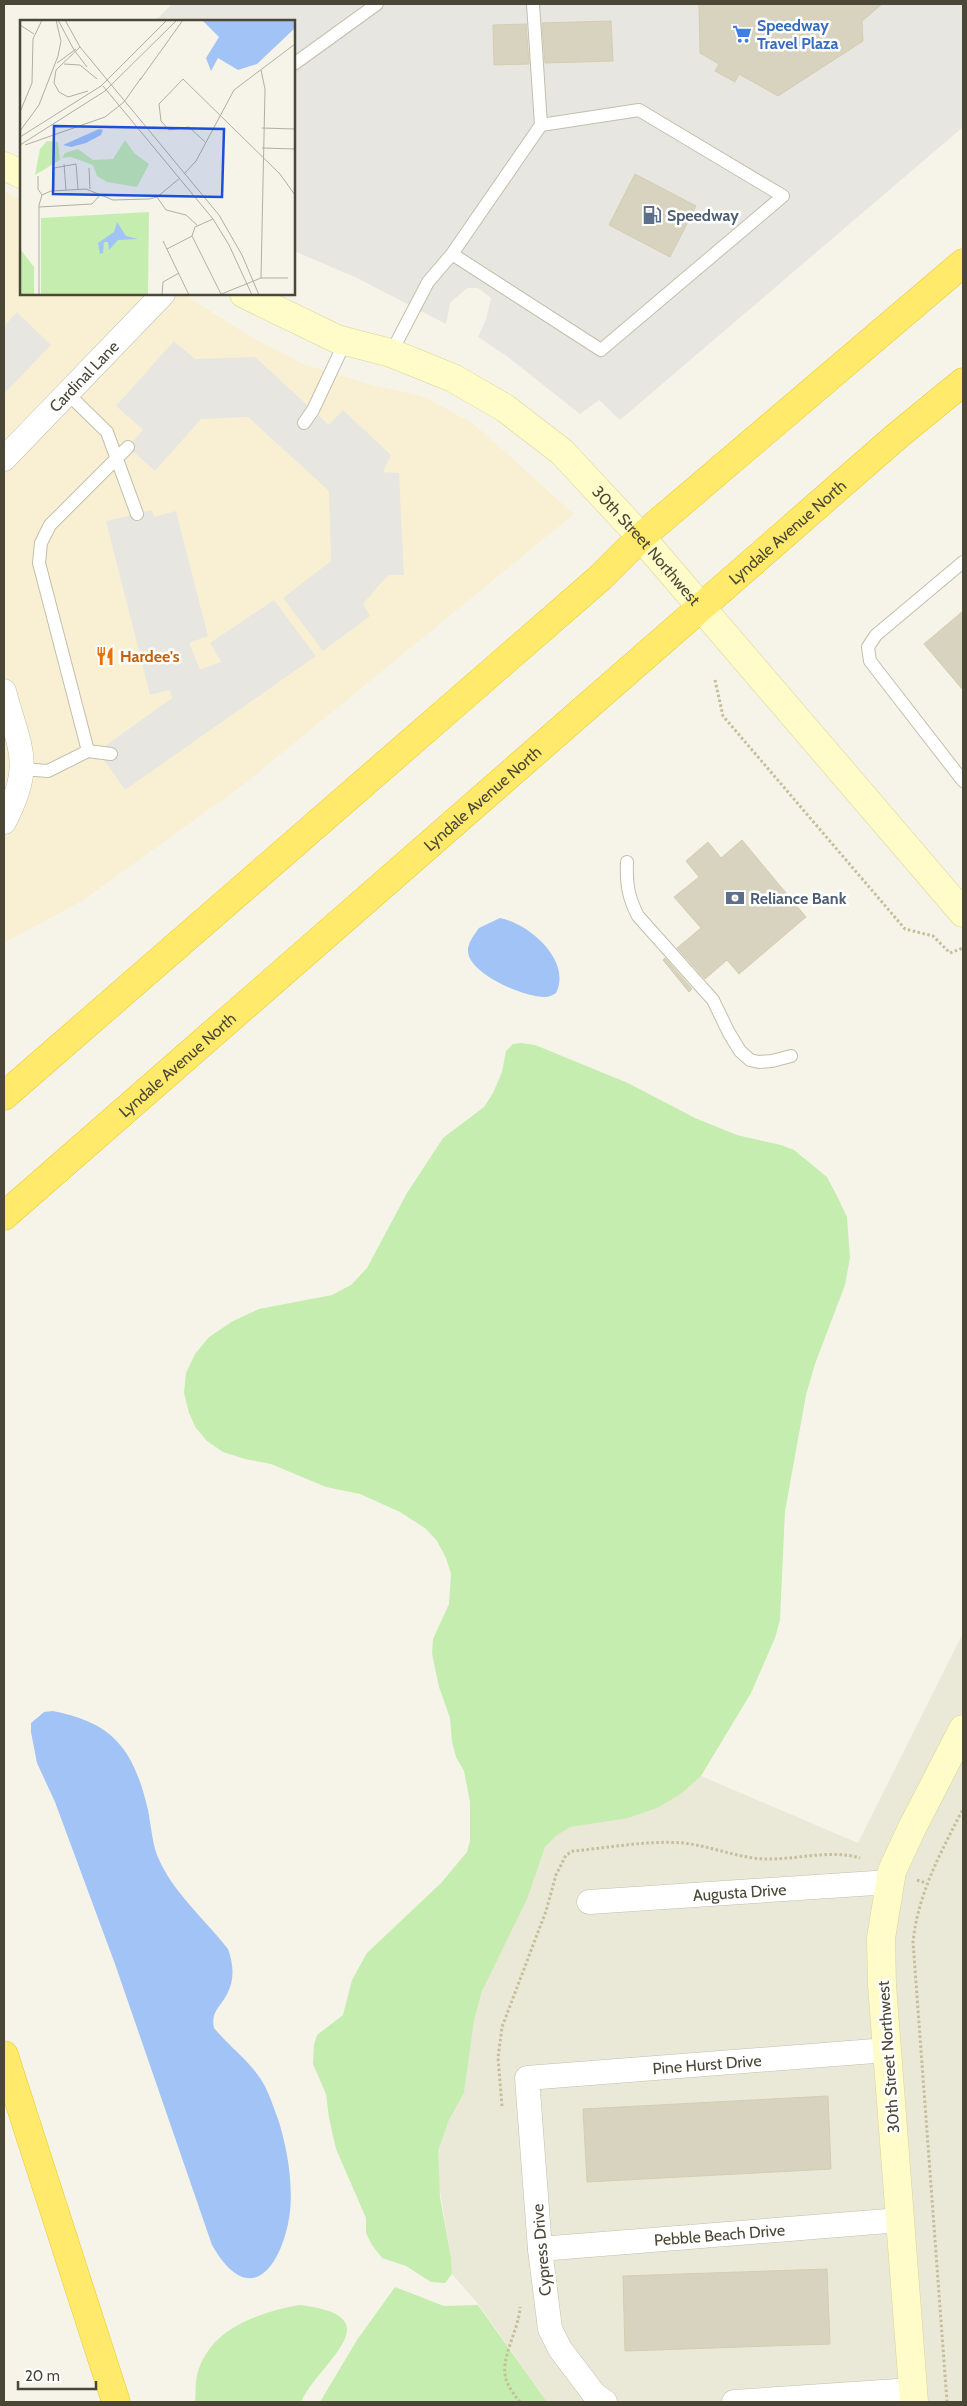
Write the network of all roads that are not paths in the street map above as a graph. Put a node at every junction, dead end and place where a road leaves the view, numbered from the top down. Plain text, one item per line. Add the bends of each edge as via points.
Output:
1 (377, 4) edge
2 (533, 4) edge
3 (295, 63) edge
4 (541, 125) junction
5 (4, 166) edge
6 (20, 174) edge
7 (452, 254) junction
8 (963, 263) edge
9 (163, 295) edge
10 (246, 295) edge
11 (345, 342) junction
12 (391, 353) junction
13 (963, 382) edge
14 (67, 393) junction
15 (304, 423) dead end
16 (128, 447) dead end
17 (116, 458) junction
18 (4, 459) edge
19 (137, 514) dead end
20 (641, 537) junction
21 (963, 562) edge
22 (702, 607) junction
23 (4, 691) edge
24 (88, 752) junction
25 (111, 754) dead end
26 (22, 769) junction
27 (963, 781) edge
28 (4, 822) edge
29 (627, 862) dead end
30 (963, 913) edge
31 (791, 1056) dead end
32 (4, 1096) edge
33 (4, 1216) edge
34 (962, 1732) edge
35 (891, 1877) junction
36 (589, 1902) dead end
37 (887, 2050) junction
38 (4, 2055) edge
39 (527, 2078) joint
40 (900, 2220) junction
41 (540, 2249) junction
42 (914, 2396) edge
43 (116, 2402) edge
44 (605, 2402) edge
45 (734, 2402) edge

1 - 3 lane
2 - 4 lane
4 - 7 lane
4 - 7 lane via 639,110 783,196 601,350
5 - 6 street
7 - 12 lane via 428,282
8 - 20 highway
9 - 14 street, Cardinal Lane
10 - 11 street, 30th Street Northwest
11 - 12 street, 30th Street Northwest
11 - 15 lane
12 - 20 street, 30th Street Northwest via 453,378 505,408 562,452
13 - 22 highway, Lyndale Avenue North
14 - 17 lane via 107,432
14 - 18 street, Cardinal Lane
16 - 17 lane
17 - 19 lane
17 - 24 lane via 50,525 41,543 39,563
20 - 22 street, 30th Street Northwest
20 - 32 highway via 601,577
21 - 27 lane via 876,635 868,647 870,661
22 - 30 street, 30th Street Northwest
22 - 33 highway, Lyndale Avenue North
23 - 26 street via 20,741
24 - 25 lane
24 - 26 lane via 48,771
26 - 28 street via 16,798
29 - 31 lane via 629,900 638,916 713,1000 740,1051 750,1060 759,1062
34 - 35 street, 30th Street Northwest via 912,1828
35 - 36 street, Augusta Drive
35 - 37 street, 30th Street Northwest via 881,1938
37 - 39 street, Pine Hurst Drive
37 - 40 street, 30th Street Northwest
38 - 43 highway
39 - 41 street, Cypress Drive
40 - 41 street, Pebble Beach Drive
40 - 42 street, 30th Street Northwest
41 - 44 street, Cypress Drive via 550,2329 560,2349 594,2394
42 - 45 street

